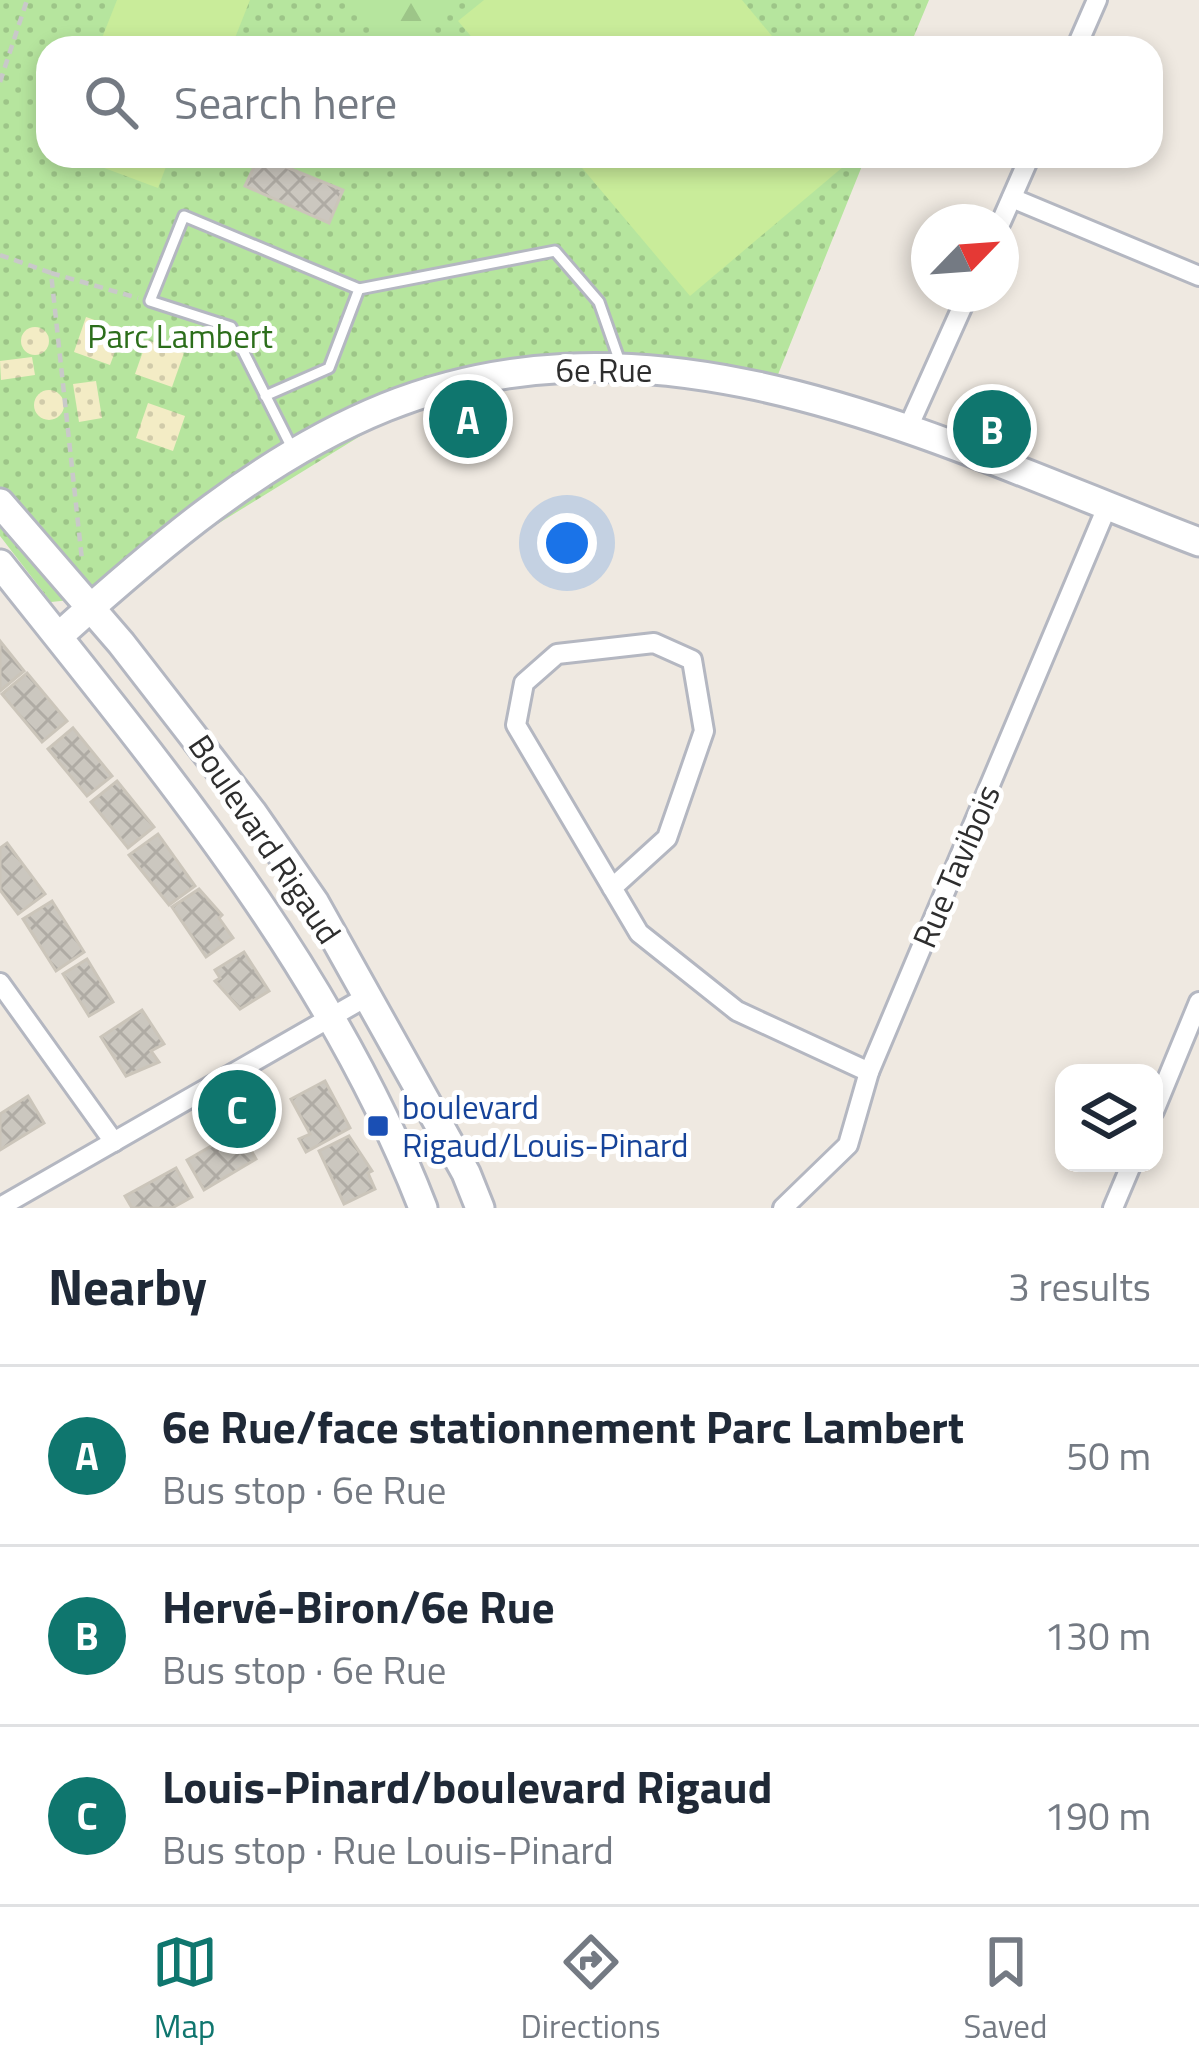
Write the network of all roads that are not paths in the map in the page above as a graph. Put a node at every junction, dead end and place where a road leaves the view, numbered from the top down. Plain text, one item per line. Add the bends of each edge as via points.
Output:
1 (1097, 0) edge
2 (1081, 36) edge
3 (1025, 168) edge
4 (1012, 198) junction
5 (1009, 204) edge
6 (1199, 276) edge
7 (359, 290) junction
8 (960, 312) edge
9 (621, 365) junction
10 (265, 396) junction
11 (907, 430) junction
12 (295, 453) junction
13 (0, 503) edge
14 (1106, 507) junction
15 (1199, 542) edge
16 (0, 564) edge
17 (89, 609) junction
18 (59, 636) junction
19 (612, 888) junction
20 (0, 983) edge
21 (368, 996) junction
22 (1199, 1003) edge
23 (332, 1018) junction
24 (869, 1072) junction
25 (1163, 1089) edge
26 (114, 1142) junction
27 (1128, 1172) edge
28 (0, 1207) edge
29 (423, 1208) edge
30 (479, 1208) edge
31 (783, 1208) edge
32 (1114, 1208) edge

1 - 2 street
3 - 4 street
4 - 5 street
4 - 6 street
7 - 9 lane via 555,251 599,302
7 - 10 lane via 329,368
7 - 10 lane via 184,216 150,301 231,327
8 - 11 street
9 - 11 street, 6e Rue via 813,397
9 - 12 street, 6e Rue via 508,373 424,393
10 - 12 lane
11 - 14 street, 6e Rue
12 - 17 street, 6e Rue via 229,495
13 - 17 street, Boulevard Rigaud
14 - 15 street, 6e Rue
14 - 24 street, Rue Tavibois
16 - 18 street, Boulevard Rigaud
17 - 18 street, 6e Rue
17 - 21 street, Boulevard Rigaud via 252,812
18 - 23 street, Boulevard Rigaud via 235,866
19 - 19 street via 667,838 704,731 692,660 654,643 557,654 524,683 516,725
19 - 24 street via 639,933 737,1011
20 - 26 street
21 - 23 street
21 - 30 street, Boulevard Rigaud
22 - 25 street
23 - 26 street
23 - 29 street, Boulevard Rigaud
24 - 31 street, Rue Tavibois via 848,1145
26 - 28 street
27 - 32 street

